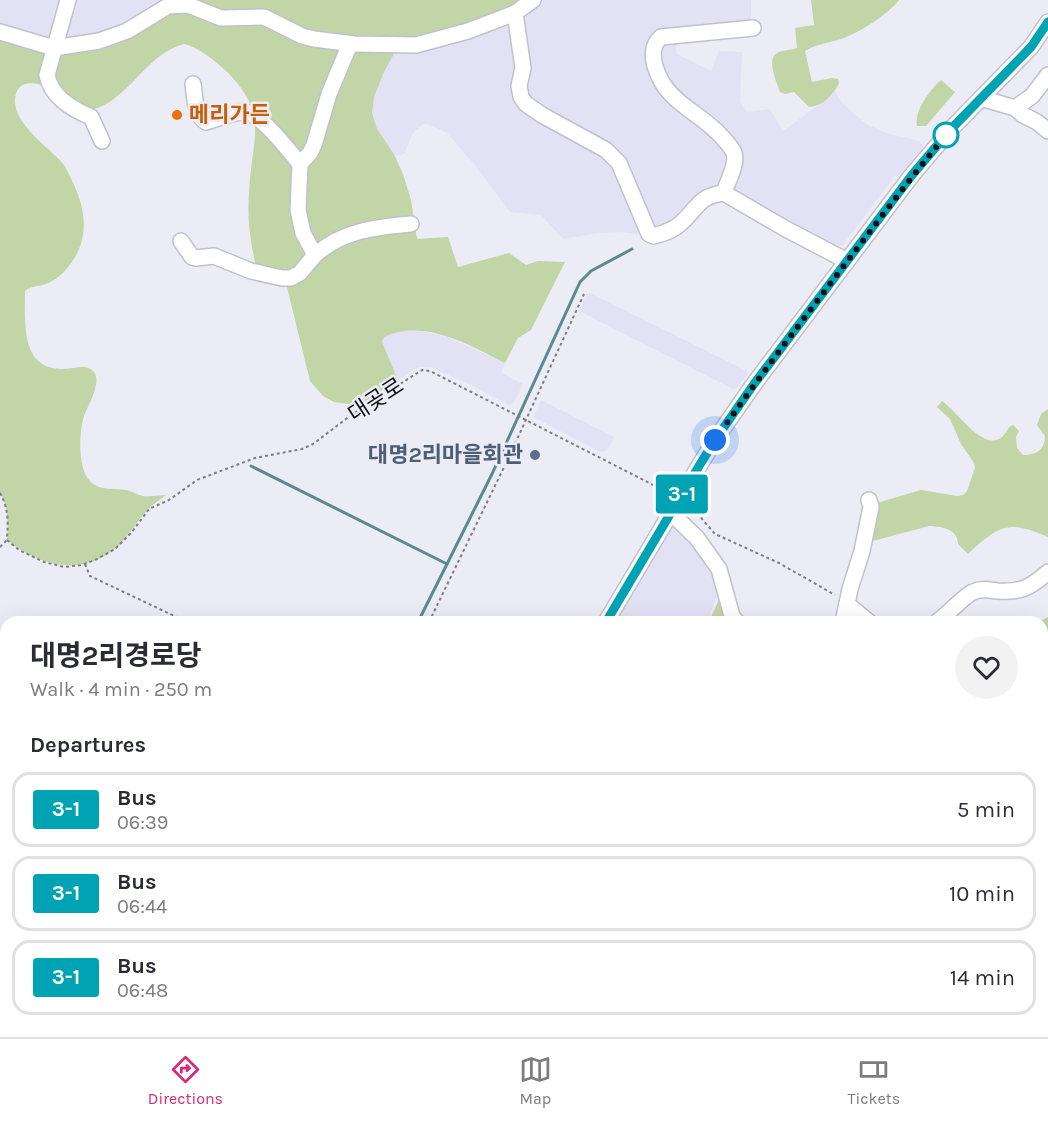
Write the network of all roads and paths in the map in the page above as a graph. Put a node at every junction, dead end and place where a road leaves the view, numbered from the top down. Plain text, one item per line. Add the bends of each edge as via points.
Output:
1 (68, 0) edge
2 (533, 0) edge
3 (515, 13) junction
4 (1048, 22) edge
5 (753, 28) dead end
6 (0, 32) edge
7 (350, 44) junction
8 (54, 48) junction
9 (1048, 75) edge
10 (193, 84) dead end
11 (981, 98) junction
12 (1015, 108) junction
13 (1044, 123) edge
14 (102, 141) dead end
15 (300, 164) junction
16 (724, 193) junction
17 (411, 224) dead end
18 (181, 240) dead end
19 (315, 255) junction
20 (847, 261) junction
21 (584, 294) dead end
22 (525, 421) junction
23 (0, 493) edge
24 (682, 493) junction
25 (869, 500) dead end
26 (671, 513) junction
27 (7, 540) junction
28 (0, 548) edge
29 (85, 564) junction
30 (1048, 572) edge
31 (847, 604) junction
32 (174, 616) edge
33 (432, 616) edge
34 (610, 616) edge
35 (732, 616) edge
36 (844, 616) edge
37 (862, 616) edge
38 (946, 616) edge

1 - 8 street
2 - 3 street
3 - 7 street via 427,43
3 - 16 street via 524,68 519,86 521,97 533,109 614,157 649,234 654,237 675,228 702,200
4 - 11 street via 1031,47
5 - 16 street via 668,35 661,37 653,48 658,75 668,92 720,135 734,152
6 - 8 street
7 - 8 street via 302,36 264,17 221,18 188,5 168,6 127,31 99,41
7 - 15 street via 314,145
8 - 14 street via 48,83 76,111 91,117
9 - 12 street via 1032,96
10 - 15 street via 201,119 206,122 244,112 253,115
11 - 12 street
11 - 20 street via 912,175
12 - 13 street via 1023,116
15 - 19 street via 298,210 303,233
16 - 20 street
17 - 19 street via 355,232
18 - 19 street via 192,257 214,256 282,278 300,273
20 - 24 street via 754,384
21 - 22 path
22 - 24 path, 대곶로
22 - 29 path, 대곶로 via 422,370 313,444 244,461 196,480 149,508 115,549
22 - 33 path
23 - 27 path via 6,504
24 - 26 street
24 - 31 path via 715,534 779,563
25 - 31 street via 862,551
26 - 34 street
26 - 35 street via 697,538 719,569
27 - 28 path
27 - 29 path, 대곶로 via 44,562 64,567
29 - 32 path via 90,576
30 - 38 street via 1020,591 971,592
31 - 36 street
31 - 37 street

